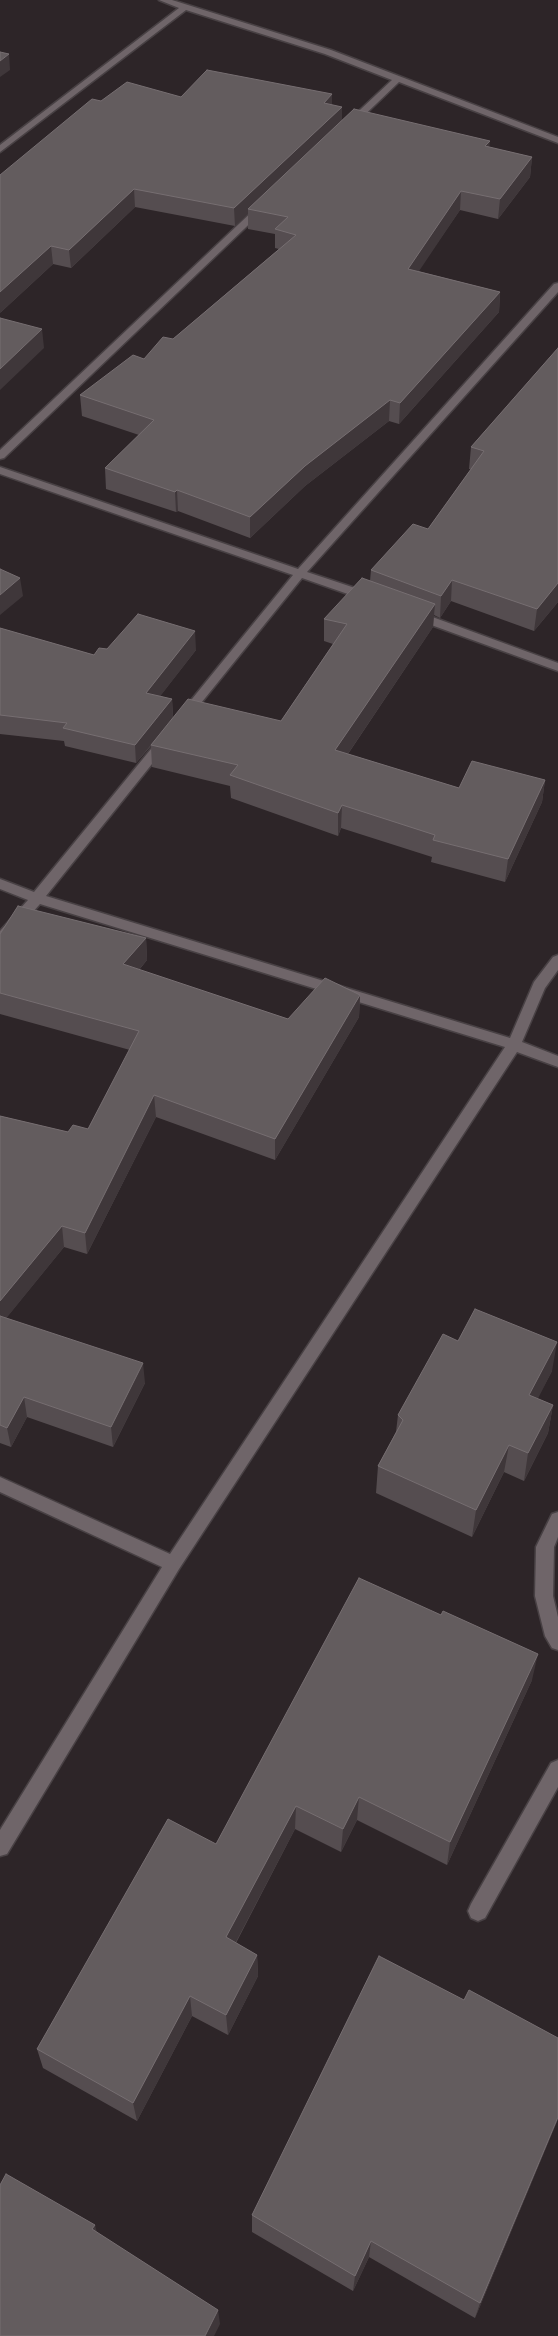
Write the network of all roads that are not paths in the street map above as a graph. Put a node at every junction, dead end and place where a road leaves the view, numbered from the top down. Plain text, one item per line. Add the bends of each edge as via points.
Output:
1 (163, 0) edge
2 (185, 7) junction
3 (398, 79) junction
4 (340, 134) edge
5 (558, 140) edge
6 (0, 149) edge
7 (268, 202) edge
8 (558, 286) edge
9 (0, 456) edge
10 (0, 470) edge
11 (301, 572) junction
12 (384, 603) edge
13 (402, 610) edge
14 (558, 667) edge
15 (0, 884) edge
16 (37, 898) junction
17 (0, 940) edge
18 (558, 960) edge
19 (514, 1045) junction
20 (558, 1062) edge
21 (0, 1484) edge
22 (558, 1519) edge
23 (173, 1564) junction
24 (558, 1642) edge
25 (558, 1769) edge
26 (0, 1847) edge
27 (478, 1911) dead end

1 - 2 street
2 - 3 street via 328,52
2 - 6 street
3 - 4 street
3 - 5 street
7 - 9 street
8 - 11 street
10 - 11 street
11 - 12 street
11 - 16 street
13 - 14 street
15 - 16 street
16 - 17 street
16 - 19 street
18 - 19 street via 538,986
19 - 20 street
19 - 23 street
21 - 23 street
22 - 24 street via 545,1547 544,1596
23 - 26 street
25 - 27 street

